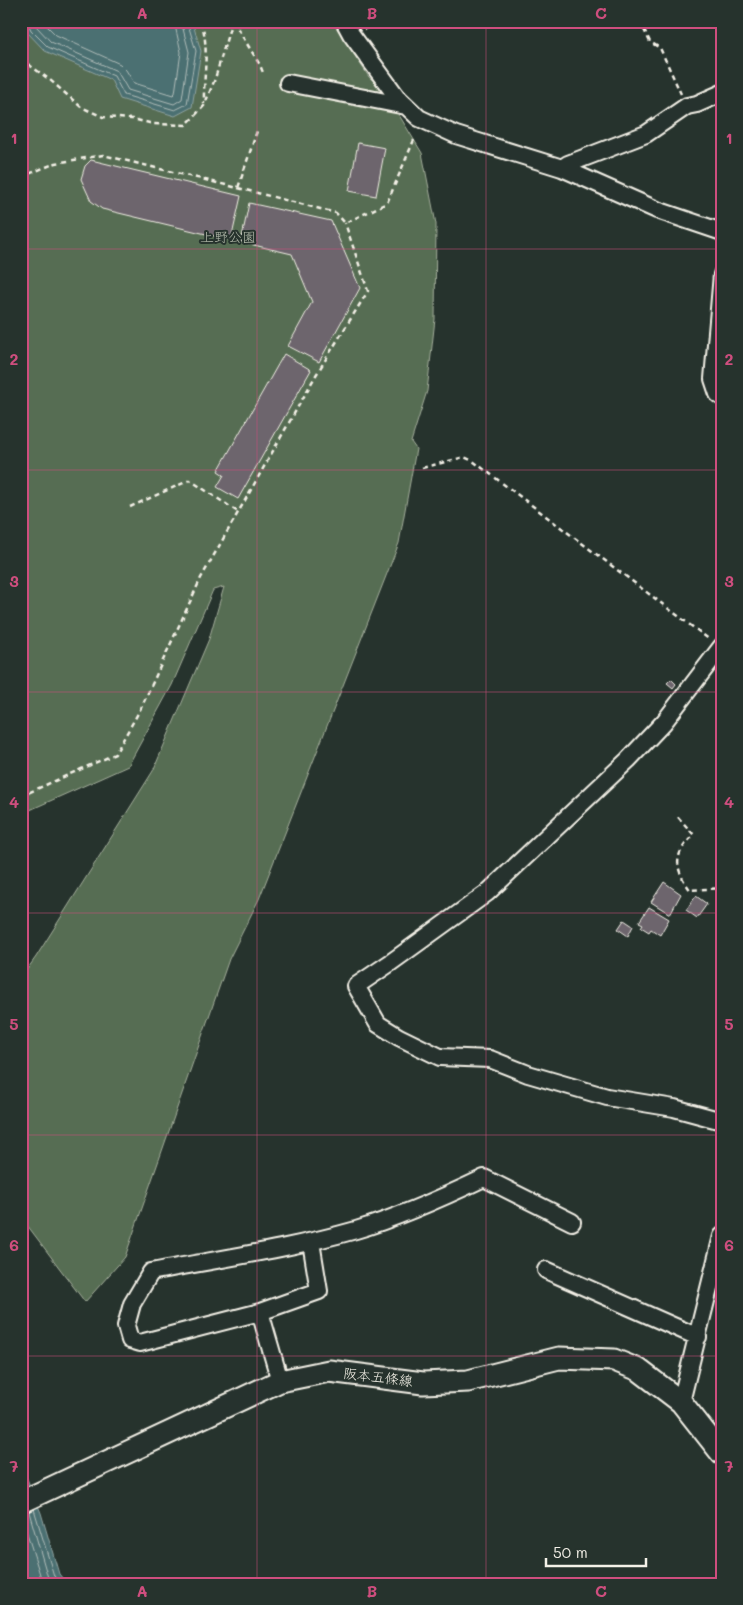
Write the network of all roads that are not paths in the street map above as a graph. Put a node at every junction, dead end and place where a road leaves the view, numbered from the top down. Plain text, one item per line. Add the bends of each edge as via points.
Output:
1 (347, 28) edge
2 (288, 83) dead end
3 (722, 93) edge
4 (406, 106) junction
5 (562, 168) junction
6 (722, 232) edge
7 (722, 274) edge
8 (722, 398) edge
9 (721, 647) edge
10 (722, 1121) edge
11 (572, 1222) dead end
12 (722, 1236) edge
13 (310, 1242) junction
14 (546, 1270) dead end
15 (260, 1312) junction
16 (698, 1337) junction
17 (280, 1381) junction
18 (681, 1402) junction
19 (722, 1454) edge
20 (21, 1502) edge

1 - 4 street
2 - 4 street
3 - 5 street via 687,106 646,134
4 - 5 street via 419,118 456,135
5 - 6 street via 657,210
7 - 8 street via 712,379
9 - 10 street via 664,722 628,760 487,893 356,986 378,1024 440,1057 490,1059 528,1074 607,1097 674,1108
11 - 13 street via 484,1178 399,1215
12 - 16 street
13 - 15 street via 319,1291
13 - 15 street via 151,1272 132,1304 126,1326 130,1340 140,1343
14 - 16 street
15 - 17 street
16 - 18 street
17 - 18 main road, 阪本五條線 via 329,1371 423,1383 468,1381 559,1358 614,1360 639,1370
17 - 20 main road, 阪本五條線
18 - 19 main road, 阪本五條線

